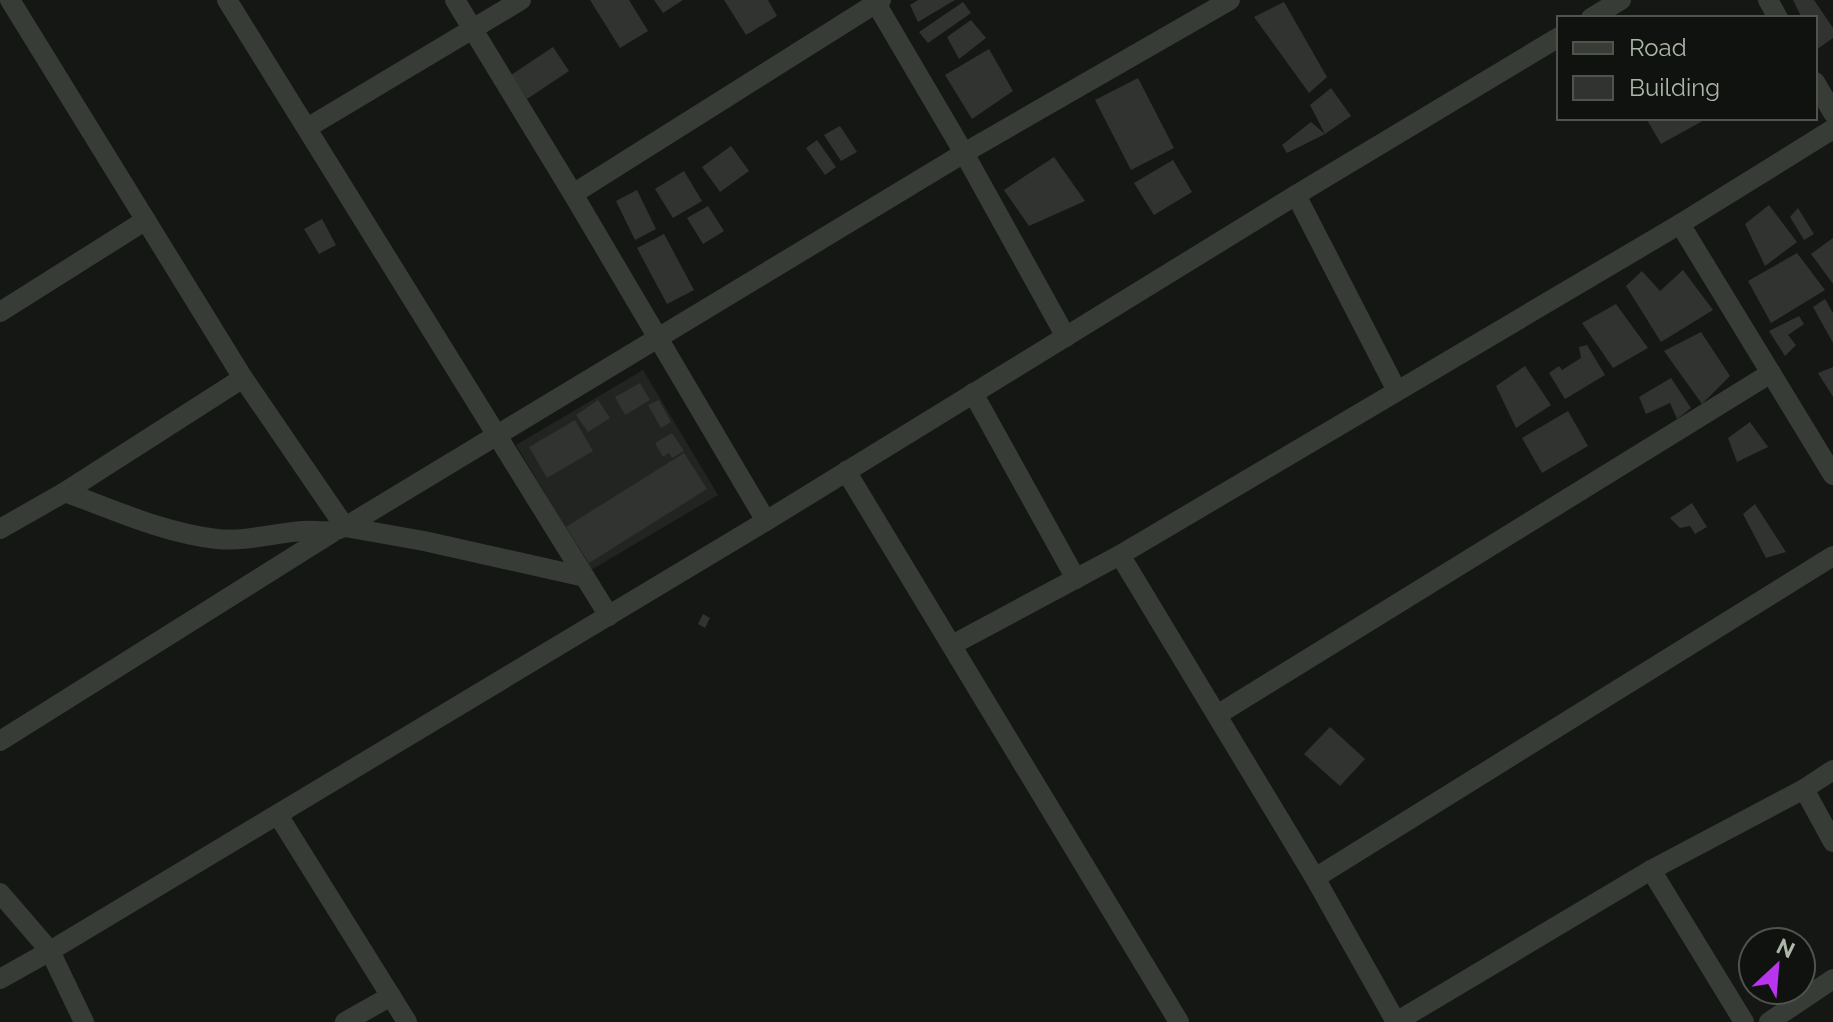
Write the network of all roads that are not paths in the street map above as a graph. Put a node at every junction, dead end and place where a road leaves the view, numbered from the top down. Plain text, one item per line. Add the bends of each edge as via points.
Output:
1 (10, 0) edge
2 (227, 0) edge
3 (455, 0) edge
4 (521, 0) edge
5 (1230, 0) edge
6 (1621, 0) edge
7 (877, 1) edge
8 (1594, 16) edge
9 (472, 29) junction
10 (1557, 38) edge
11 (1817, 85) edge
12 (1833, 113) edge
13 (307, 128) junction
14 (1833, 129) edge
15 (964, 153) junction
16 (573, 194) junction
17 (1296, 195) junction
18 (146, 220) junction
19 (1680, 224) junction
20 (0, 312) edge
21 (657, 336) junction
22 (1066, 337) junction
23 (1771, 373) junction
24 (243, 378) junction
25 (1397, 391) junction
26 (973, 393) junction
27 (498, 436) junction
28 (846, 471) junction
29 (1833, 475) edge
30 (65, 492) junction
31 (766, 521) junction
32 (0, 529) edge
33 (339, 530) junction
34 (1120, 555) junction
35 (1833, 556) edge
36 (585, 577) junction
37 (1076, 579) junction
38 (609, 616) junction
39 (952, 645) junction
40 (1217, 715) junction
41 (0, 741) edge
42 (1833, 770) edge
43 (1804, 789) junction
44 (278, 815) junction
45 (1833, 842) edge
46 (1651, 870) junction
47 (1315, 878) junction
48 (0, 893) edge
49 (50, 951) junction
50 (0, 979) edge
51 (1833, 979) edge
52 (391, 996) junction
53 (84, 1022) edge
54 (345, 1022) edge
55 (407, 1022) edge
56 (1179, 1022) edge
57 (1396, 1022) edge
58 (1744, 1022) edge
59 (1769, 1022) edge

1 - 18 street
2 - 13 street
3 - 9 street
4 - 9 street
5 - 15 street
6 - 8 street
7 - 15 street
7 - 16 street
9 - 13 street
9 - 16 street
10 - 17 street
11 - 12 street
13 - 27 street
14 - 19 street
15 - 21 street
15 - 22 street
16 - 21 street
17 - 22 street
17 - 25 street
18 - 20 street
18 - 24 street
19 - 23 street
19 - 25 street
21 - 27 street
21 - 31 street
22 - 26 street
23 - 29 street
23 - 40 street
24 - 30 street
24 - 33 street
25 - 34 street
26 - 28 street
26 - 37 street
27 - 33 street
27 - 36 street
28 - 31 street
28 - 39 street
30 - 32 street
30 - 33 street via 166,528 219,539
31 - 38 street
33 - 36 street via 424,541
33 - 41 street
34 - 37 street
34 - 40 street
35 - 47 street
36 - 38 street
37 - 39 street
38 - 44 street
39 - 56 street
40 - 47 street
42 - 43 street
43 - 45 street
43 - 46 street
44 - 49 street
44 - 52 street
46 - 57 street
46 - 58 street
47 - 57 street
48 - 49 street
49 - 50 street
49 - 53 street
51 - 59 street
52 - 54 street
52 - 55 street

